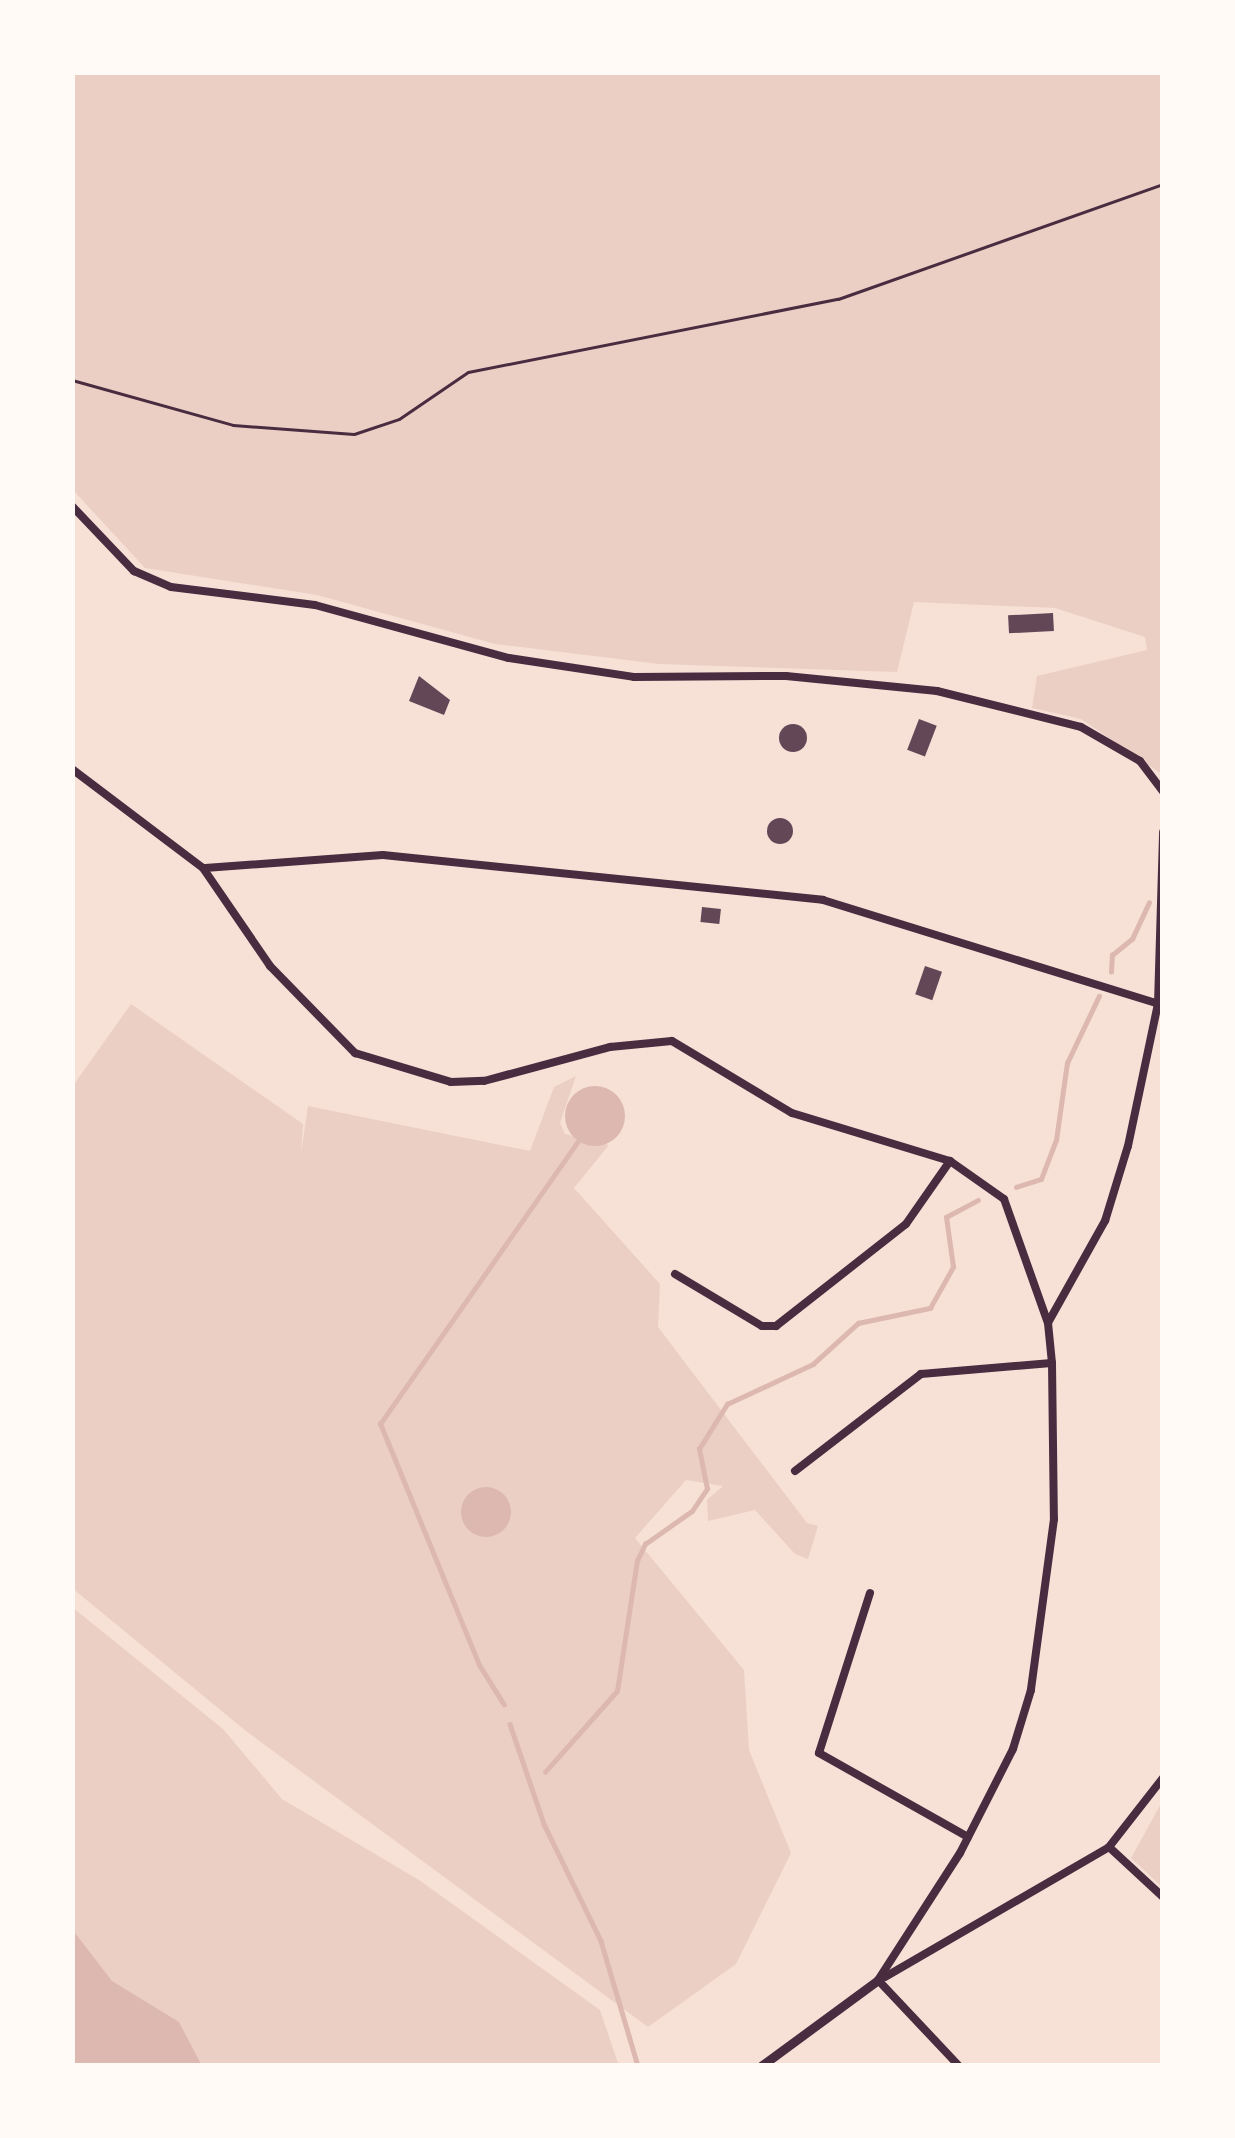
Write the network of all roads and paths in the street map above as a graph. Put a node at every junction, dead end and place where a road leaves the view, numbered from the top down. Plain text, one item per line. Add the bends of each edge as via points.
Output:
1 (1163, 184) edge
2 (72, 380) edge
3 (72, 506) edge
4 (72, 769) edge
5 (1163, 792) edge
6 (1163, 832) edge
7 (203, 868) junction
8 (1158, 1004) junction
9 (950, 1161) junction
10 (675, 1274) dead end
11 (1048, 1323) junction
12 (1052, 1363) junction
13 (795, 1471) dead end
14 (870, 1593) dead end
15 (1163, 1778) edge
16 (968, 1837) junction
17 (1109, 1847) junction
18 (1163, 1898) edge
19 (878, 1981) junction
20 (761, 2066) edge
21 (959, 2066) edge

1 - 2 path via 838,299 468,371 399,419 354,434 233,425
3 - 5 street via 134,571 171,587 316,605 509,658 634,677 786,676 937,691 1081,728 1140,761
4 - 7 street
6 - 8 street
7 - 8 street via 383,855 823,900
7 - 9 street via 270,966 355,1053 451,1082 484,1081 610,1047 671,1041 793,1113
8 - 11 street via 1105,1221
9 - 10 street via 906,1224 776,1326 762,1326
9 - 11 street via 1004,1199
11 - 12 street
12 - 13 street via 921,1374
12 - 16 street via 1054,1520 1031,1690 1013,1749
14 - 16 street via 819,1753
15 - 17 street
16 - 19 street
17 - 18 street
17 - 19 street
19 - 20 street
19 - 21 street

